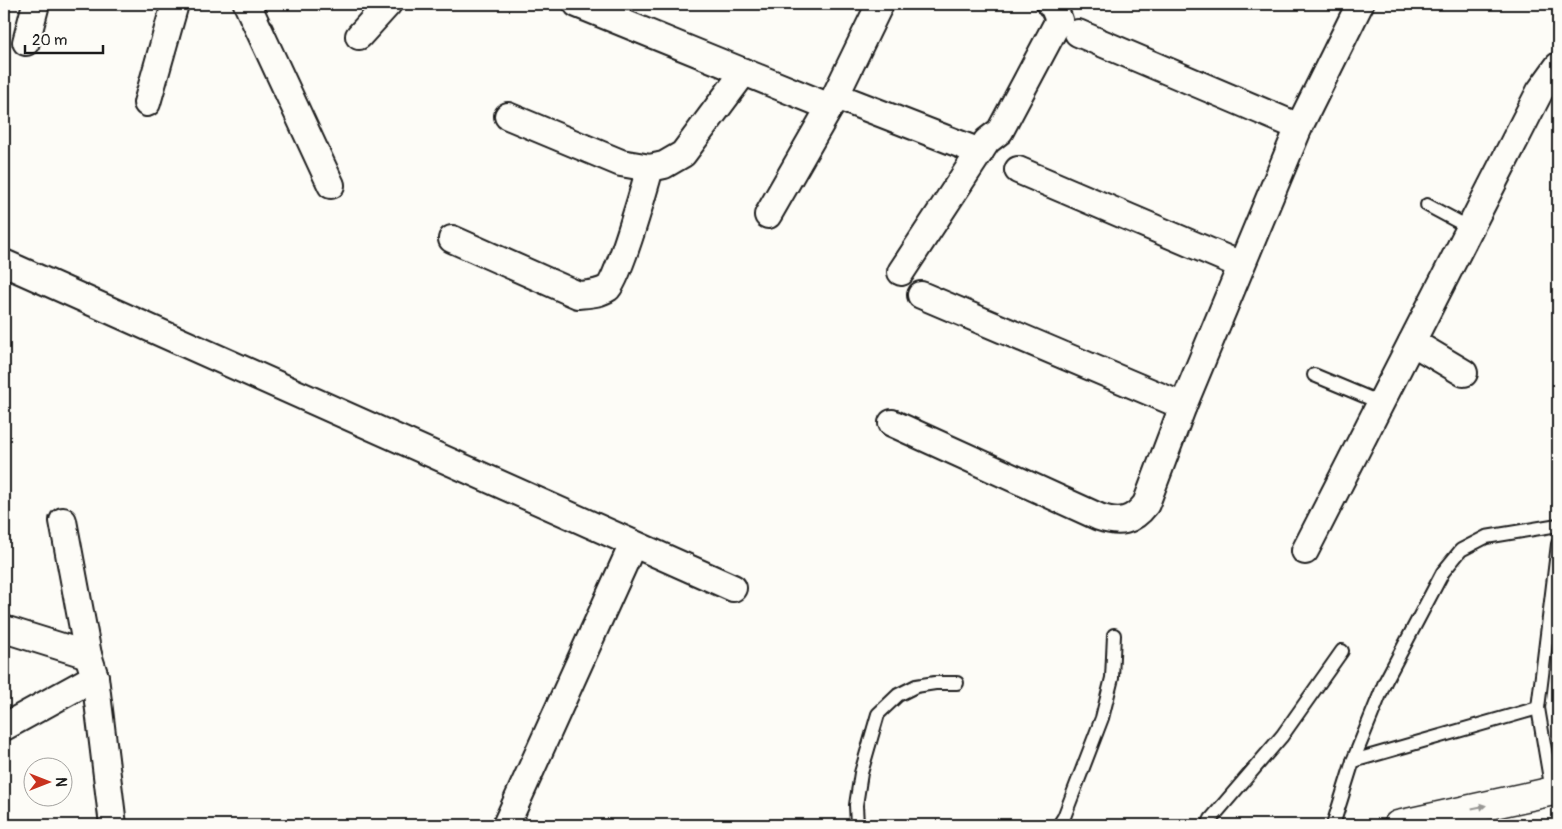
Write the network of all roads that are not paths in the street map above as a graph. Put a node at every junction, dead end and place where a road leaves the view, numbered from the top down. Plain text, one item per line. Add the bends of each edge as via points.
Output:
1 (36, 4) edge
2 (175, 4) edge
3 (247, 4) edge
4 (388, 4) edge
5 (577, 4) edge
6 (880, 4) edge
7 (1050, 4) edge
8 (1360, 4) edge
9 (1078, 34) dead end
10 (359, 36) dead end
11 (26, 42) dead end
12 (1558, 66) edge
13 (744, 72) junction
14 (833, 101) junction
15 (147, 103) dead end
16 (508, 116) dead end
17 (1299, 127) junction
18 (980, 152) junction
19 (650, 168) junction
20 (1018, 170) dead end
21 (331, 185) dead end
22 (1427, 204) dead end
23 (768, 215) dead end
24 (1470, 228) junction
25 (452, 239) dead end
26 (4, 263) edge
27 (1241, 265) junction
28 (902, 272) dead end
29 (921, 296) dead end
30 (1412, 342) junction
31 (1464, 373) dead end
32 (1314, 375) dead end
33 (1381, 403) junction
34 (1182, 406) junction
35 (892, 423) dead end
36 (62, 521) dead end
37 (1558, 525) edge
38 (633, 544) junction
39 (1558, 544) edge
40 (1305, 551) dead end
41 (1557, 559) edge
42 (733, 588) dead end
43 (4, 629) edge
44 (1114, 635) dead end
45 (1342, 651) dead end
46 (92, 666) junction
47 (957, 683) dead end
48 (1538, 708) junction
49 (4, 726) edge
50 (1353, 761) junction
51 (1555, 791) edge
52 (113, 825) edge
53 (506, 825) edge
54 (857, 825) edge
55 (1060, 825) edge
56 (1208, 825) edge
57 (1333, 825) edge
58 (1398, 825) edge

1 - 11 street
2 - 15 street
3 - 21 street
4 - 10 street
5 - 13 street
6 - 14 street
7 - 18 street via 1059,20 1000,131 987,141
8 - 17 street
9 - 17 street
12 - 24 street via 1540,91
13 - 14 street
13 - 19 street via 683,154 664,165
14 - 18 street
14 - 23 street
16 - 19 street via 621,163
17 - 27 street
18 - 28 street
19 - 25 street via 619,268 610,287 597,293 578,295
20 - 27 street
22 - 24 lane
24 - 30 street
26 - 38 street
27 - 34 street
29 - 34 street
30 - 31 street
30 - 33 street
32 - 33 lane
33 - 40 street
34 - 35 street via 1146,504 1137,516 1112,522
36 - 46 street
37 - 50 lane via 1486,536 1462,550 1444,572 1385,682
38 - 42 street
38 - 53 street
39 - 41 lane
41 - 48 lane
43 - 46 street
44 - 55 lane via 1112,678 1102,718
45 - 56 lane via 1282,736
46 - 49 street
46 - 52 street
47 - 54 lane via 916,686 898,695 878,714 861,773 856,805
48 - 50 lane
48 - 51 lane
50 - 57 lane
58 -> 51 main road

